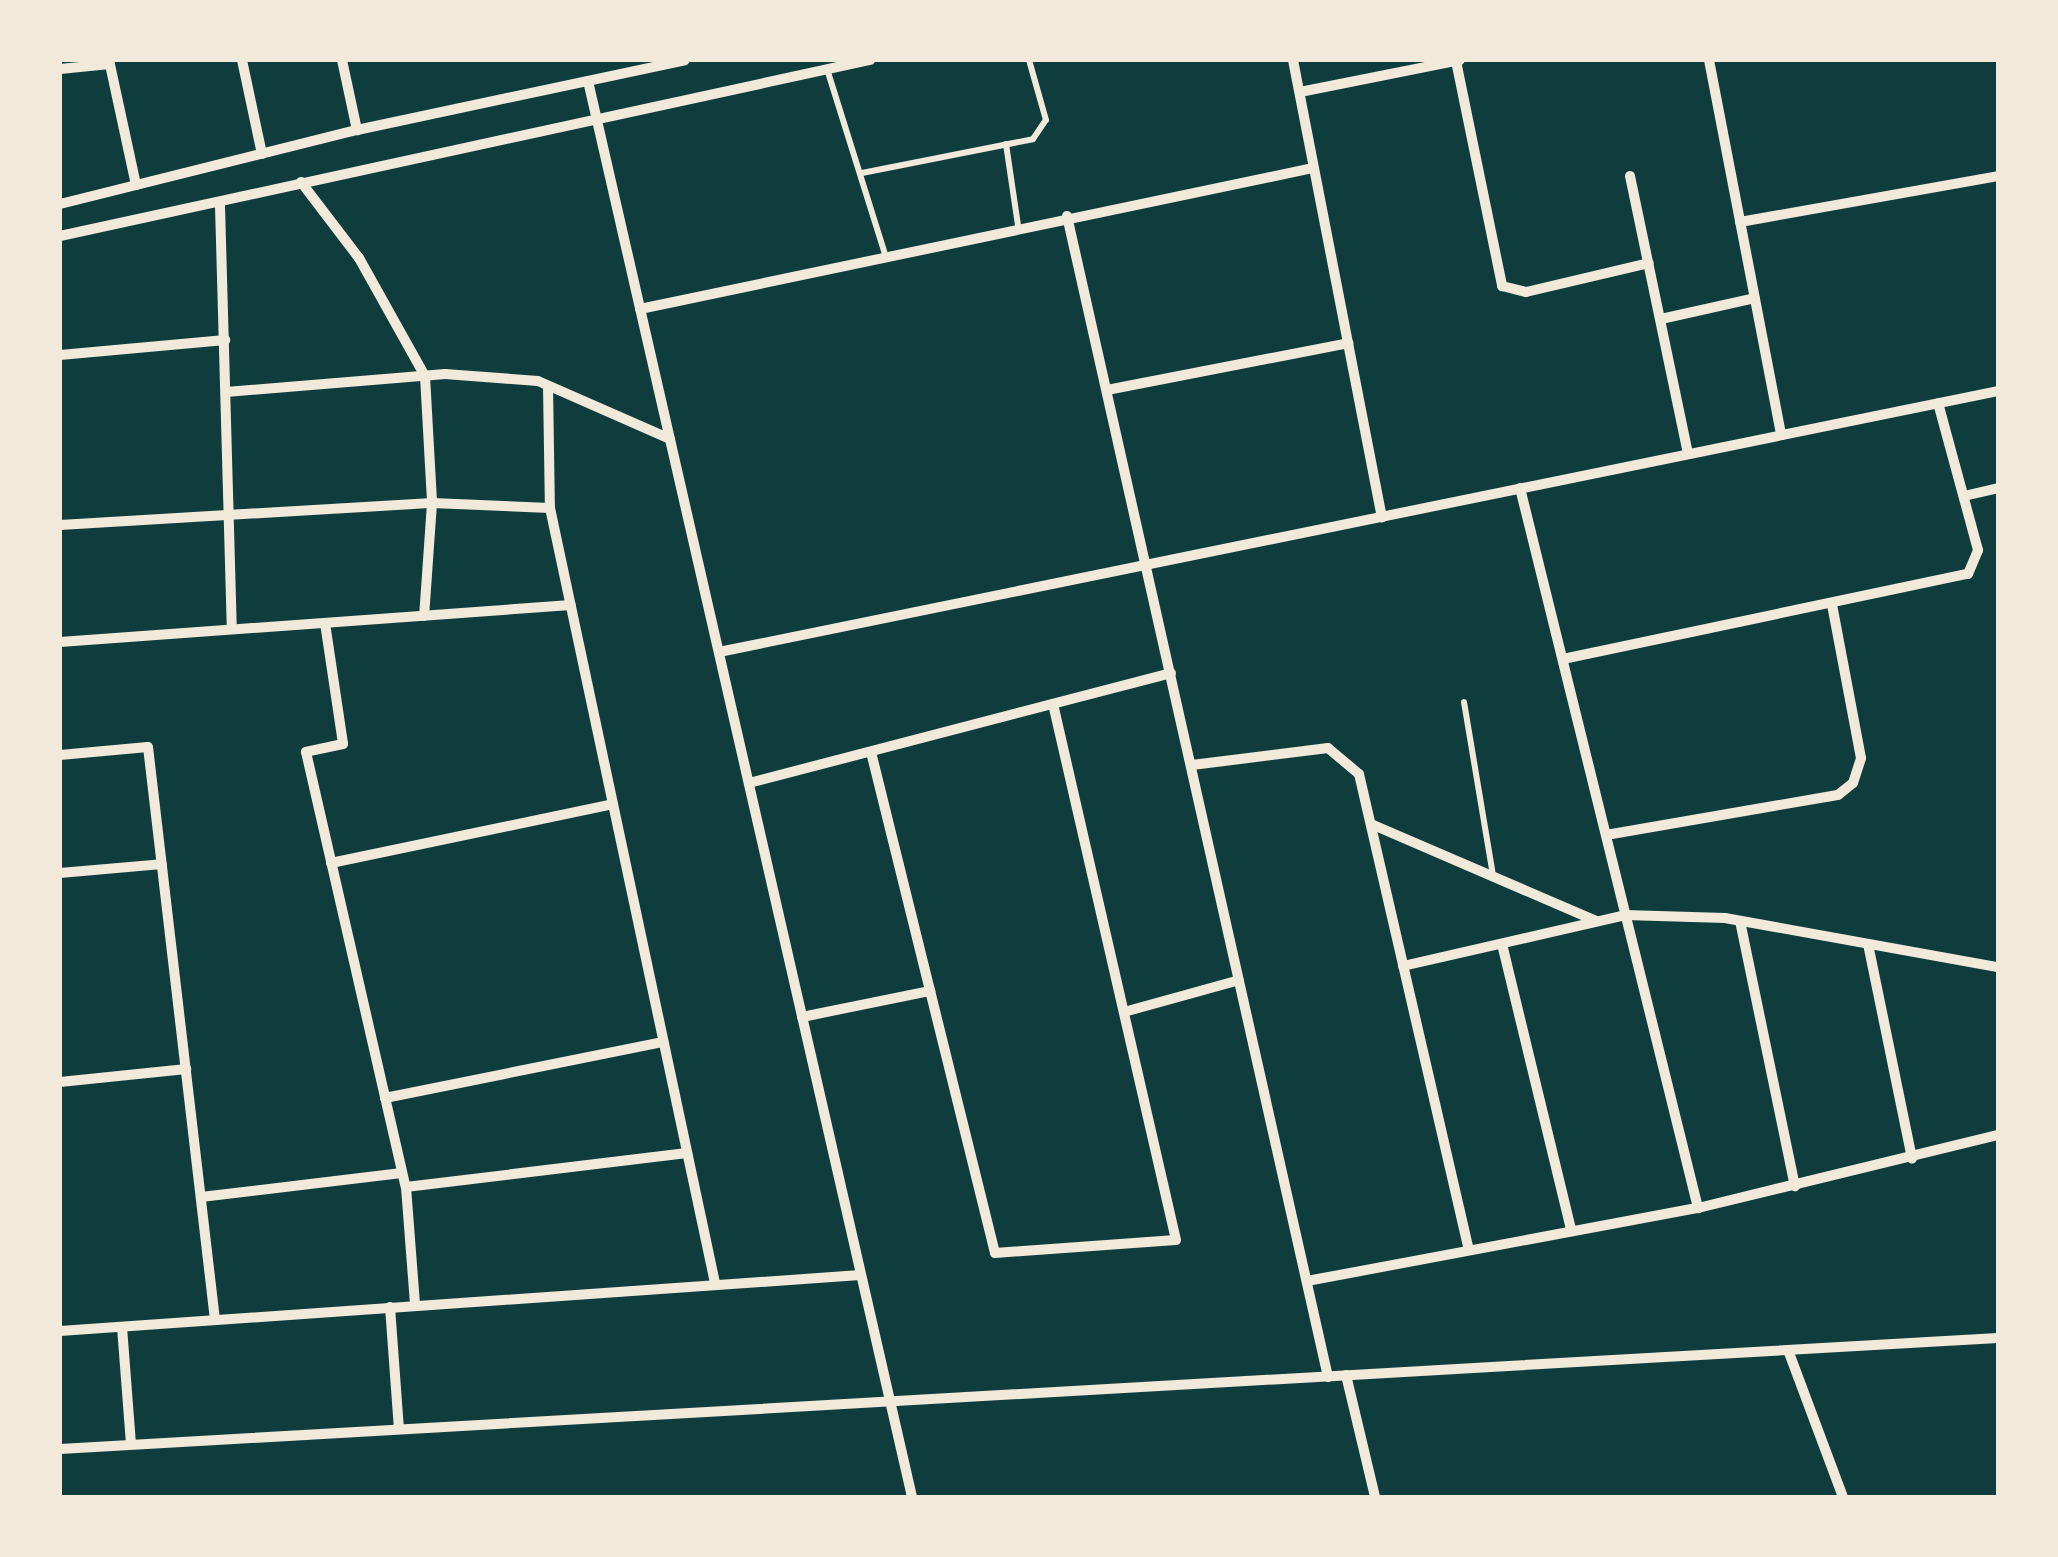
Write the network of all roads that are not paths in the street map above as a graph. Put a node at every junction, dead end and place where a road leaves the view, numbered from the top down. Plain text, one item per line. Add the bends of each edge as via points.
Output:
1 (242, 60) edge
2 (342, 60) edge
3 (686, 60) edge
4 (866, 60) edge
5 (1028, 60) edge
6 (1293, 60) edge
7 (1458, 60) edge
8 (1710, 60) edge
9 (109, 62) edge
10 (60, 69) edge
11 (827, 69) junction
12 (588, 81) junction
13 (1300, 92) junction
14 (596, 118) junction
15 (357, 130) junction
16 (1006, 144) junction
17 (262, 154) junction
18 (1313, 168) junction
19 (862, 173) junction
20 (1630, 176) dead end
21 (1998, 176) edge
22 (301, 182) junction
23 (136, 185) junction
24 (60, 204) edge
25 (220, 206) junction
26 (1067, 216) junction
27 (1740, 222) junction
28 (1018, 226) junction
29 (60, 236) edge
30 (885, 254) junction
31 (1649, 262) junction
32 (1755, 298) junction
33 (640, 309) junction
34 (1661, 319) junction
35 (225, 340) junction
36 (1348, 343) junction
37 (60, 355) edge
38 (425, 376) junction
39 (548, 386) junction
40 (1107, 390) junction
41 (1998, 390) edge
42 (226, 392) junction
43 (1938, 403) junction
44 (1781, 435) junction
45 (670, 439) junction
46 (1688, 454) junction
47 (1520, 488) junction
48 (1998, 488) edge
49 (1964, 496) junction
50 (432, 503) junction
51 (550, 508) junction
52 (229, 515) junction
53 (1382, 517) junction
54 (60, 525) edge
55 (1147, 565) junction
56 (1832, 604) junction
57 (571, 605) junction
58 (424, 616) junction
59 (326, 623) junction
60 (232, 629) junction
61 (60, 642) edge
62 (720, 652) junction
63 (1562, 659) junction
64 (1171, 674) junction
65 (1464, 702) dead end
66 (1053, 704) junction
67 (871, 752) junction
68 (60, 755) edge
69 (1192, 766) junction
70 (749, 783) junction
71 (613, 804) junction
72 (1371, 824) junction
73 (1606, 835) junction
74 (162, 864) junction
75 (331, 864) junction
76 (60, 873) edge
77 (1493, 877) junction
78 (1626, 915) junction
79 (1740, 920) junction
80 (1596, 922) junction
81 (1502, 944) junction
82 (1868, 944) junction
83 (1403, 966) junction
84 (1998, 966) edge
85 (1240, 980) junction
86 (930, 991) junction
87 (1124, 1012) junction
88 (802, 1017) junction
89 (664, 1042) junction
90 (186, 1069) junction
91 (60, 1082) edge
92 (385, 1098) junction
93 (1998, 1135) edge
94 (687, 1153) junction
95 (1912, 1160) junction
96 (402, 1173) junction
97 (1796, 1186) junction
98 (406, 1187) junction
99 (201, 1197) junction
100 (1698, 1208) junction
101 (1571, 1230) junction
102 (1468, 1248) junction
103 (860, 1275) junction
104 (1307, 1281) junction
105 (715, 1283) junction
106 (415, 1305) junction
107 (390, 1307) junction
108 (215, 1320) junction
109 (122, 1327) junction
110 (60, 1331) edge
111 (1998, 1338) edge
112 (1788, 1350) junction
113 (1328, 1376) junction
114 (1346, 1376) junction
115 (889, 1401) junction
116 (399, 1429) junction
117 (132, 1444) junction
118 (60, 1448) edge
119 (912, 1497) edge
120 (1375, 1497) edge
121 (1843, 1497) edge

1 - 17 street
2 - 15 street
3 - 12 street
4 - 11 street
5 - 16 lane via 1046,120 1033,139
6 - 13 street
7 - 13 street
7 - 31 street via 1502,286 1526,292
8 - 27 street
9 - 10 street
9 - 23 street
11 - 14 street
11 - 19 lane
12 - 14 street
12 - 15 street
13 - 18 street
14 - 22 street
14 - 33 street
15 - 17 street
16 - 19 lane
16 - 28 lane
17 - 23 street
18 - 26 street
18 - 36 street
19 - 30 lane
20 - 31 street
21 - 27 street
22 - 25 street
22 - 38 street via 359,258
23 - 24 street
25 - 29 street
25 - 35 street
26 - 28 street
26 - 40 street
27 - 32 street
28 - 30 street
30 - 33 street
31 - 34 street
32 - 34 street
32 - 44 street
33 - 45 street
34 - 46 street
35 - 37 street
35 - 42 street
36 - 40 street
36 - 53 street
38 - 39 street
38 - 42 street
38 - 50 street
39 - 45 street
39 - 51 street
40 - 55 street
41 - 43 street
42 - 52 street
43 - 44 street
43 - 49 street
44 - 46 street
45 - 62 street
46 - 47 street
47 - 53 street
47 - 63 street
48 - 49 street
49 - 56 street via 1978,550 1968,574
50 - 51 street
50 - 52 street
50 - 58 street
51 - 57 street
52 - 54 street
52 - 60 street
53 - 55 street
55 - 62 street
55 - 64 street
56 - 63 street
56 - 73 street via 1861,758 1852,782 1838,795
57 - 58 street
57 - 71 street
58 - 59 street
59 - 60 street
59 - 75 street via 343,744 306,752
60 - 61 street
62 - 70 street
63 - 73 street
64 - 66 street
64 - 69 street
65 - 77 lane
66 - 67 street
66 - 87 street
67 - 70 street
67 - 86 street
68 - 74 street via 148,747
69 - 72 street via 1328,748 1359,774
69 - 85 street
70 - 88 street
71 - 75 street
71 - 89 street
72 - 77 street
72 - 83 street
73 - 78 street
74 - 76 street
74 - 90 street
75 - 92 street
77 - 80 street
78 - 79 street
78 - 80 street
78 - 100 street
79 - 82 street
79 - 97 street
80 - 81 street
81 - 83 street
81 - 101 street
82 - 84 street
82 - 95 street
83 - 102 street
85 - 87 street
85 - 104 street
86 - 87 street via 995,1254 1176,1240
86 - 88 street
88 - 103 street
89 - 92 street
89 - 94 street
90 - 91 street
90 - 99 street
92 - 96 street
93 - 95 street
94 - 98 street
94 - 105 street
95 - 97 street
96 - 98 street
96 - 99 street
97 - 100 street
98 - 106 street
99 - 108 street
100 - 101 street
101 - 102 street
102 - 104 street
103 - 105 street
103 - 115 street
104 - 113 street
105 - 106 street
106 - 107 street
107 - 108 street
107 - 116 street
108 - 109 street
109 - 110 street
109 - 117 street
111 - 112 street
112 - 114 street
112 - 121 street
113 - 114 street
113 - 115 street
114 - 120 street
115 - 116 street
115 - 119 street
116 - 117 street
117 - 118 street

